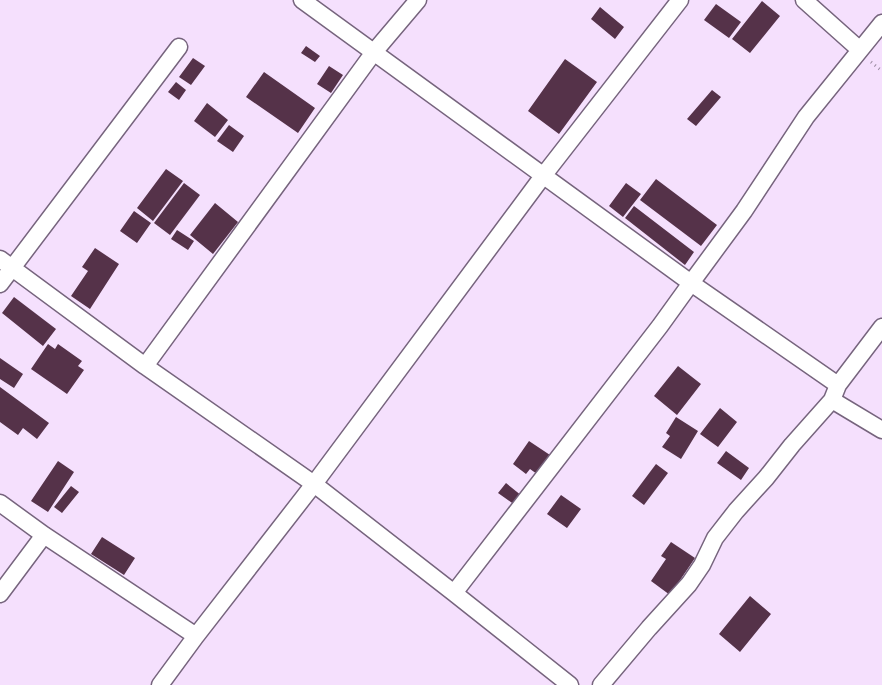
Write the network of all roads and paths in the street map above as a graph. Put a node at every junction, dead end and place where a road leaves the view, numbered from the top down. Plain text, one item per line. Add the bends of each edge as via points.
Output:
1 (302, 0) edge
2 (418, 0) edge
3 (680, 0) edge
4 (804, 0) edge
5 (882, 23) edge
6 (179, 47) dead end
7 (860, 50) junction
8 (374, 52) junction
9 (543, 176) junction
10 (6, 263) edge
11 (691, 283) junction
12 (0, 284) edge
13 (882, 327) edge
14 (145, 366) junction
15 (838, 385) junction
16 (832, 400) junction
17 (882, 430) edge
18 (314, 484) junction
19 (0, 503) edge
20 (44, 535) junction
21 (454, 592) junction
22 (0, 594) edge
23 (196, 636) junction
24 (160, 685) edge
25 (570, 685) edge
26 (601, 685) edge

1 - 8 street
2 - 8 street
3 - 9 street
4 - 7 street
5 - 7 street
6 - 10 street
7 - 11 street via 806,117 744,211
8 - 9 street
8 - 14 street
9 - 11 street
9 - 18 street
10 - 12 street
10 - 14 street
11 - 15 street
11 - 21 street
13 - 15 street
14 - 18 street
15 - 16 street
16 - 17 street
16 - 26 street via 715,538 689,584
18 - 21 street
18 - 23 street
19 - 20 street
20 - 22 street
20 - 23 street
21 - 25 street
23 - 24 street

